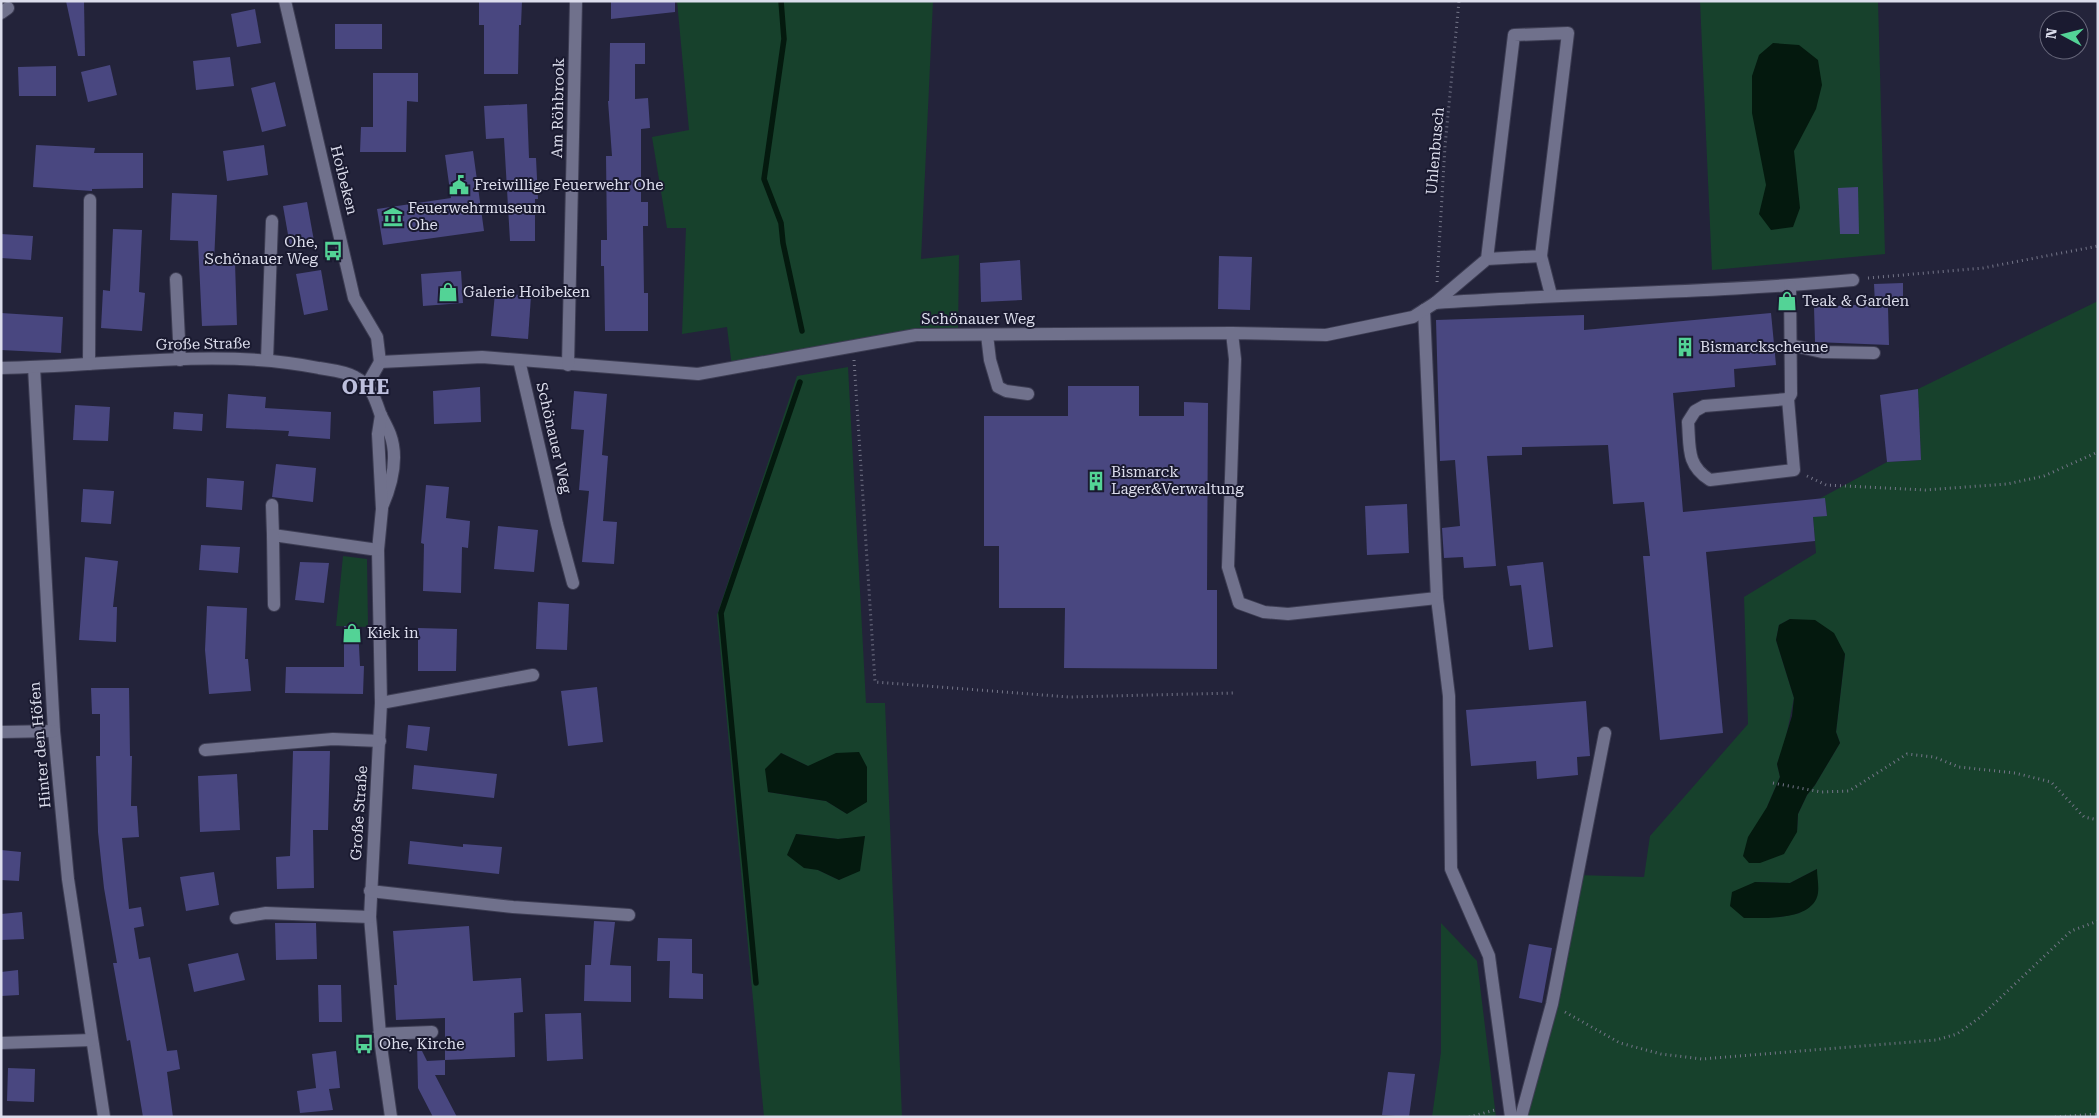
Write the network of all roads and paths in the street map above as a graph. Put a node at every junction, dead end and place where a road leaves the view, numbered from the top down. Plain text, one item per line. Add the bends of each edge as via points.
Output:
1 (285, 1) edge
2 (576, 1) edge
3 (1459, 1) edge
4 (90, 200) dead end
5 (272, 221) dead end
6 (2098, 246) edge
7 (1541, 256) junction
8 (1487, 259) junction
9 (176, 279) dead end
10 (1853, 280) joint
11 (1790, 286) junction
12 (1551, 295) junction
13 (1435, 303) junction
14 (1424, 310) junction
15 (1232, 333) junction
16 (987, 335) junction
17 (1790, 345) junction
18 (854, 346) junction
19 (1874, 353) dead end
20 (180, 360) junction
21 (268, 360) junction
22 (520, 360) junction
23 (380, 362) junction
24 (89, 364) junction
25 (568, 365) junction
26 (34, 367) junction
27 (1, 368) edge
28 (367, 385) junction
29 (1028, 394) dead end
30 (1788, 399) junction
31 (2098, 452) edge
32 (1794, 470) junction
33 (272, 505) dead end
34 (273, 535) junction
35 (378, 550) junction
36 (573, 583) dead end
37 (1437, 598) junction
38 (274, 605) dead end
39 (533, 675) dead end
40 (1234, 693) dead end
41 (380, 702) junction
42 (54, 731) junction
43 (1, 732) edge
44 (1605, 733) dead end
45 (380, 740) junction
46 (204, 750) dead end
47 (1773, 783) dead end
48 (2098, 820) edge
49 (370, 891) junction
50 (629, 915) dead end
51 (370, 916) junction
52 (236, 918) dead end
53 (2098, 921) edge
54 (1552, 1004) junction
55 (432, 1032) dead end
56 (379, 1034) junction
57 (92, 1040) junction
58 (1, 1043) edge
59 (1510, 1112) edge
60 (2098, 1114) edge
61 (104, 1117) edge
62 (391, 1117) edge
63 (1469, 1117) edge
64 (1521, 1117) edge
65 (2055, 1117) edge

1 - 23 street, Hoibeken via 354,298 378,337
2 - 25 street, Am Röhbrook
3 - 13 path, Uhlenbusch
4 - 24 street
5 - 21 street
6 - 10 path via 1983,268
7 - 8 street
7 - 8 street via 1568,33 1514,35
7 - 12 street
8 - 13 street, Schönauer Weg
9 - 20 street
10 - 11 street
11 - 12 street
11 - 17 street
12 - 13 street
13 - 14 street, Schönauer Weg
14 - 15 street, Schönauer Weg via 1413,317 1326,335
14 - 37 street
15 - 16 street, Schönauer Weg
15 - 37 street via 1235,359 1228,567 1239,603 1264,612 1288,614
16 - 18 street, Schönauer Weg via 916,335
16 - 29 street via 998,388
17 - 19 street via 1822,352
17 - 30 street via 1791,394
18 - 25 street, Schönauer Weg via 698,374
18 - 40 path via 875,682 1069,697
20 - 21 street, Große Straße
20 - 24 street, Große Straße
21 - 28 street, Große Straße via 340,372
22 - 23 street, Schönauer Weg via 453,357
22 - 25 street, Schönauer Weg
22 - 36 street, Schönauer Weg
23 - 28 street
24 - 26 street, Große Straße
26 - 27 street, Große Straße
26 - 42 street, Hinter den Höfen
28 - 35 street, Große Straße via 381,415 378,434 382,509
30 - 32 street
30 - 32 street via 1704,406 1695,411 1688,422 1691,462 1710,480
31 - 32 path via 2044,476 2007,484 1925,490 1826,485
33 - 34 street
34 - 35 street
34 - 38 street
35 - 41 street, Große Straße
37 - 59 street via 1449,696 1451,869 1489,956
39 - 41 street
41 - 45 street, Große Straße
42 - 43 street
42 - 57 street, Hinter den Höfen via 68,879
44 - 54 street
45 - 46 street via 334,739
45 - 49 street, Große Straße
47 - 48 path via 1821,792 1849,791 1907,754 1934,757 1959,767 2015,773 2051,782 2084,817
49 - 50 street via 513,907
49 - 51 street, Große Straße
51 - 52 street via 266,913
51 - 56 street, Große Straße
53 - 54 path via 2071,931 1979,1018 1957,1034 1936,1040 1702,1059 1661,1054 1620,1043
54 - 64 street
55 - 56 street
56 - 62 street, Große Straße
57 - 58 street
57 - 61 street, Hinter den Höfen
59 - 63 path
60 - 65 path

